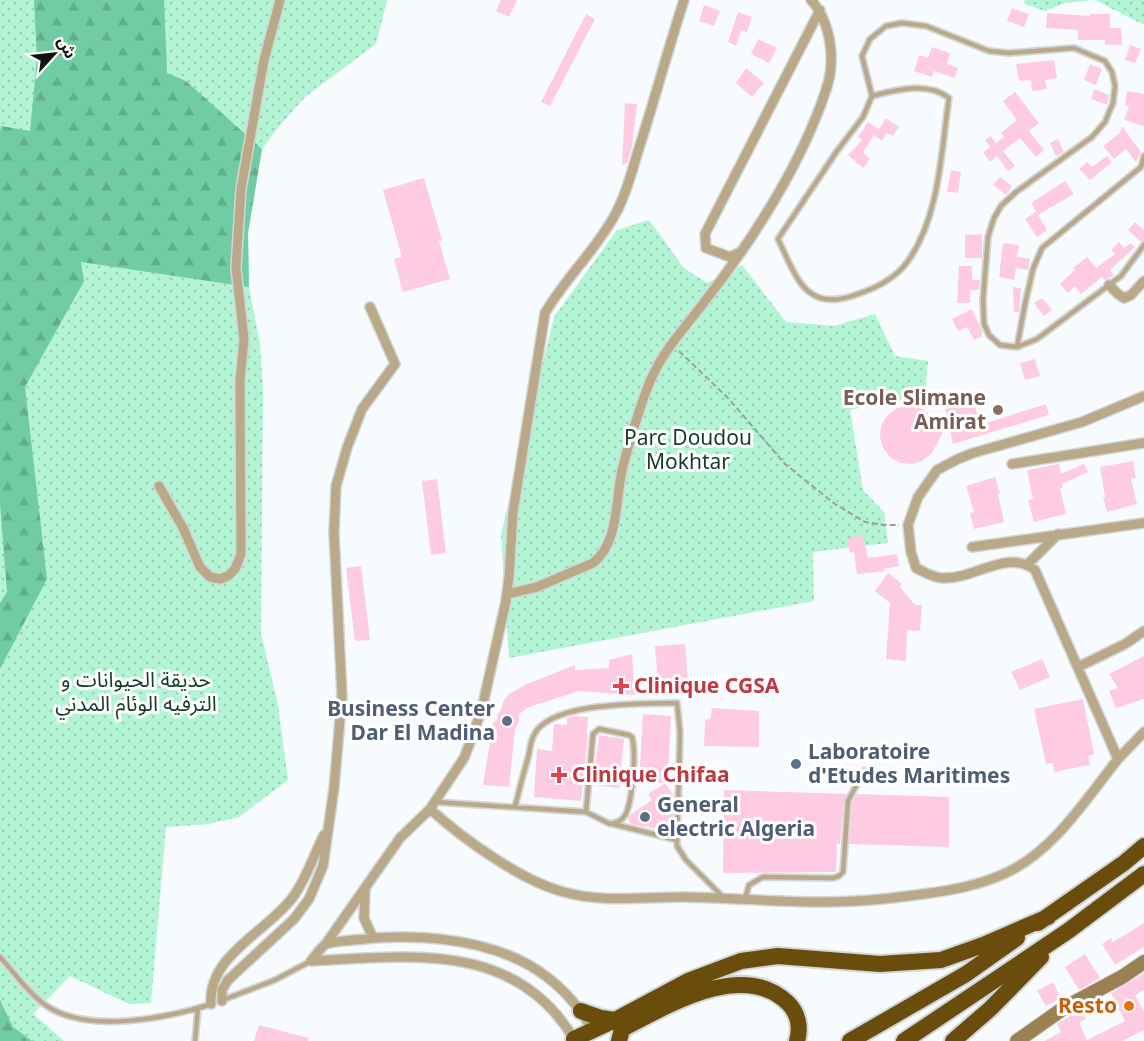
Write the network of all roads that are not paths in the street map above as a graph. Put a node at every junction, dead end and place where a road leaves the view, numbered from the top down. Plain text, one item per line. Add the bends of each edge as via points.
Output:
1 (280, 0) edge
2 (684, 0) edge
3 (811, 0) edge
4 (820, 10) junction
5 (872, 96) junction
6 (1144, 156) edge
7 (1144, 245) edge
8 (740, 252) junction
9 (1144, 281) edge
10 (1108, 285) junction
11 (370, 307) dead end
12 (1017, 347) junction
13 (1144, 396) edge
14 (1144, 443) edge
15 (1012, 464) dead end
16 (159, 486) dead end
17 (1144, 523) edge
18 (1058, 534) junction
19 (972, 547) dead end
20 (1028, 564) junction
21 (507, 594) junction
22 (1144, 631) edge
23 (1078, 668) junction
24 (1144, 732) edge
25 (1118, 759) junction
26 (864, 771) dead end
27 (432, 805) junction
28 (515, 807) junction
29 (586, 812) junction
30 (610, 824) junction
31 (327, 827) junction
32 (677, 840) junction
33 (1144, 846) edge
34 (1144, 874) edge
35 (364, 890) junction
36 (724, 898) junction
37 (746, 899) junction
38 (1048, 917) junction
39 (1068, 931) junction
40 (373, 938) junction
41 (325, 945) junction
42 (0, 957) edge
43 (311, 961) junction
44 (1144, 962) edge
45 (222, 1001) junction
46 (211, 1004) junction
47 (198, 1008) junction
48 (581, 1011) junction
49 (619, 1030) edge
50 (593, 1035) edge
51 (574, 1039) joint
52 (195, 1041) edge
53 (797, 1041) edge
54 (850, 1041) edge
55 (904, 1041) edge
56 (953, 1041) edge
57 (1017, 1041) edge

1 - 16 street via 264,60 241,189 236,268 244,339 240,381 241,532 240,559 232,573 220,579 203,571
2 - 21 street via 617,211 545,313 513,512
3 - 4 street
4 - 8 street via 831,63 826,90 794,163
4 - 8 street via 705,234 706,248 730,257
5 - 5 lane via 935,89 949,98 934,203 907,263 889,279 851,297 830,301 813,297 797,278 778,240 863,117
5 - 12 lane via 862,56 870,39 886,26 902,23 926,26 989,51 1074,48 1105,61 1112,72 1113,103 1105,122 1092,137 1016,192 994,218 988,237 984,324 1000,345
6 - 12 lane via 1141,167 1042,248 1031,278
7 - 10 lane via 1121,276
8 - 21 street via 671,342 650,380 623,468 615,521 600,558 537,586
9 - 10 street via 1124,298
10 - 12 lane via 1037,339
11 - 31 street via 395,364 362,409 336,486 334,534 342,696
13 - 20 street via 1082,422 958,459 938,470 918,497 908,525 916,568 943,578 965,576 1010,562
14 - 15 street
17 - 18 street
18 - 19 street
18 - 20 street
20 - 23 street via 1039,576
21 - 27 street via 474,732 464,758
22 - 23 street
23 - 25 street
24 - 25 street
25 - 37 street via 1043,848 993,878 955,890 904,897 828,902
26 - 37 lane via 848,801 843,872 833,878 763,877 749,885
27 - 28 lane
27 - 35 street via 400,838
27 - 36 street via 486,852 562,892 607,898
28 - 29 lane
28 - 32 lane via 534,734 546,722 560,714 583,710 677,703
29 - 30 lane
29 - 30 lane via 593,734 599,729 629,735 634,749 630,801 624,818
30 - 32 lane
31 - 45 street via 323,866 309,899 294,919 228,980 222,990
31 - 46 street via 294,895 214,977
32 - 36 lane via 686,860
33 - 38 highway
34 - 39 highway
35 - 40 street via 364,918
35 - 41 street
36 - 37 street
38 - 49 highway via 941,960 880,964 778,956 741,961 688,981
38 - 54 highway via 966,974
39 - 55 highway
39 - 56 highway
40 - 41 street
40 - 48 street via 450,941 512,957 542,974
41 - 43 street
42 - 47 lane via 43,1004 70,1018 144,1019
43 - 45 lane
43 - 51 street via 421,957 488,969 531,989
44 - 57 street via 1064,1008
45 - 46 lane
46 - 47 lane
47 - 52 lane
48 - 49 highway
48 - 50 street
49 - 50 highway
49 - 53 highway via 702,992 750,985 771,991 790,1005 799,1023
50 - 51 highway

